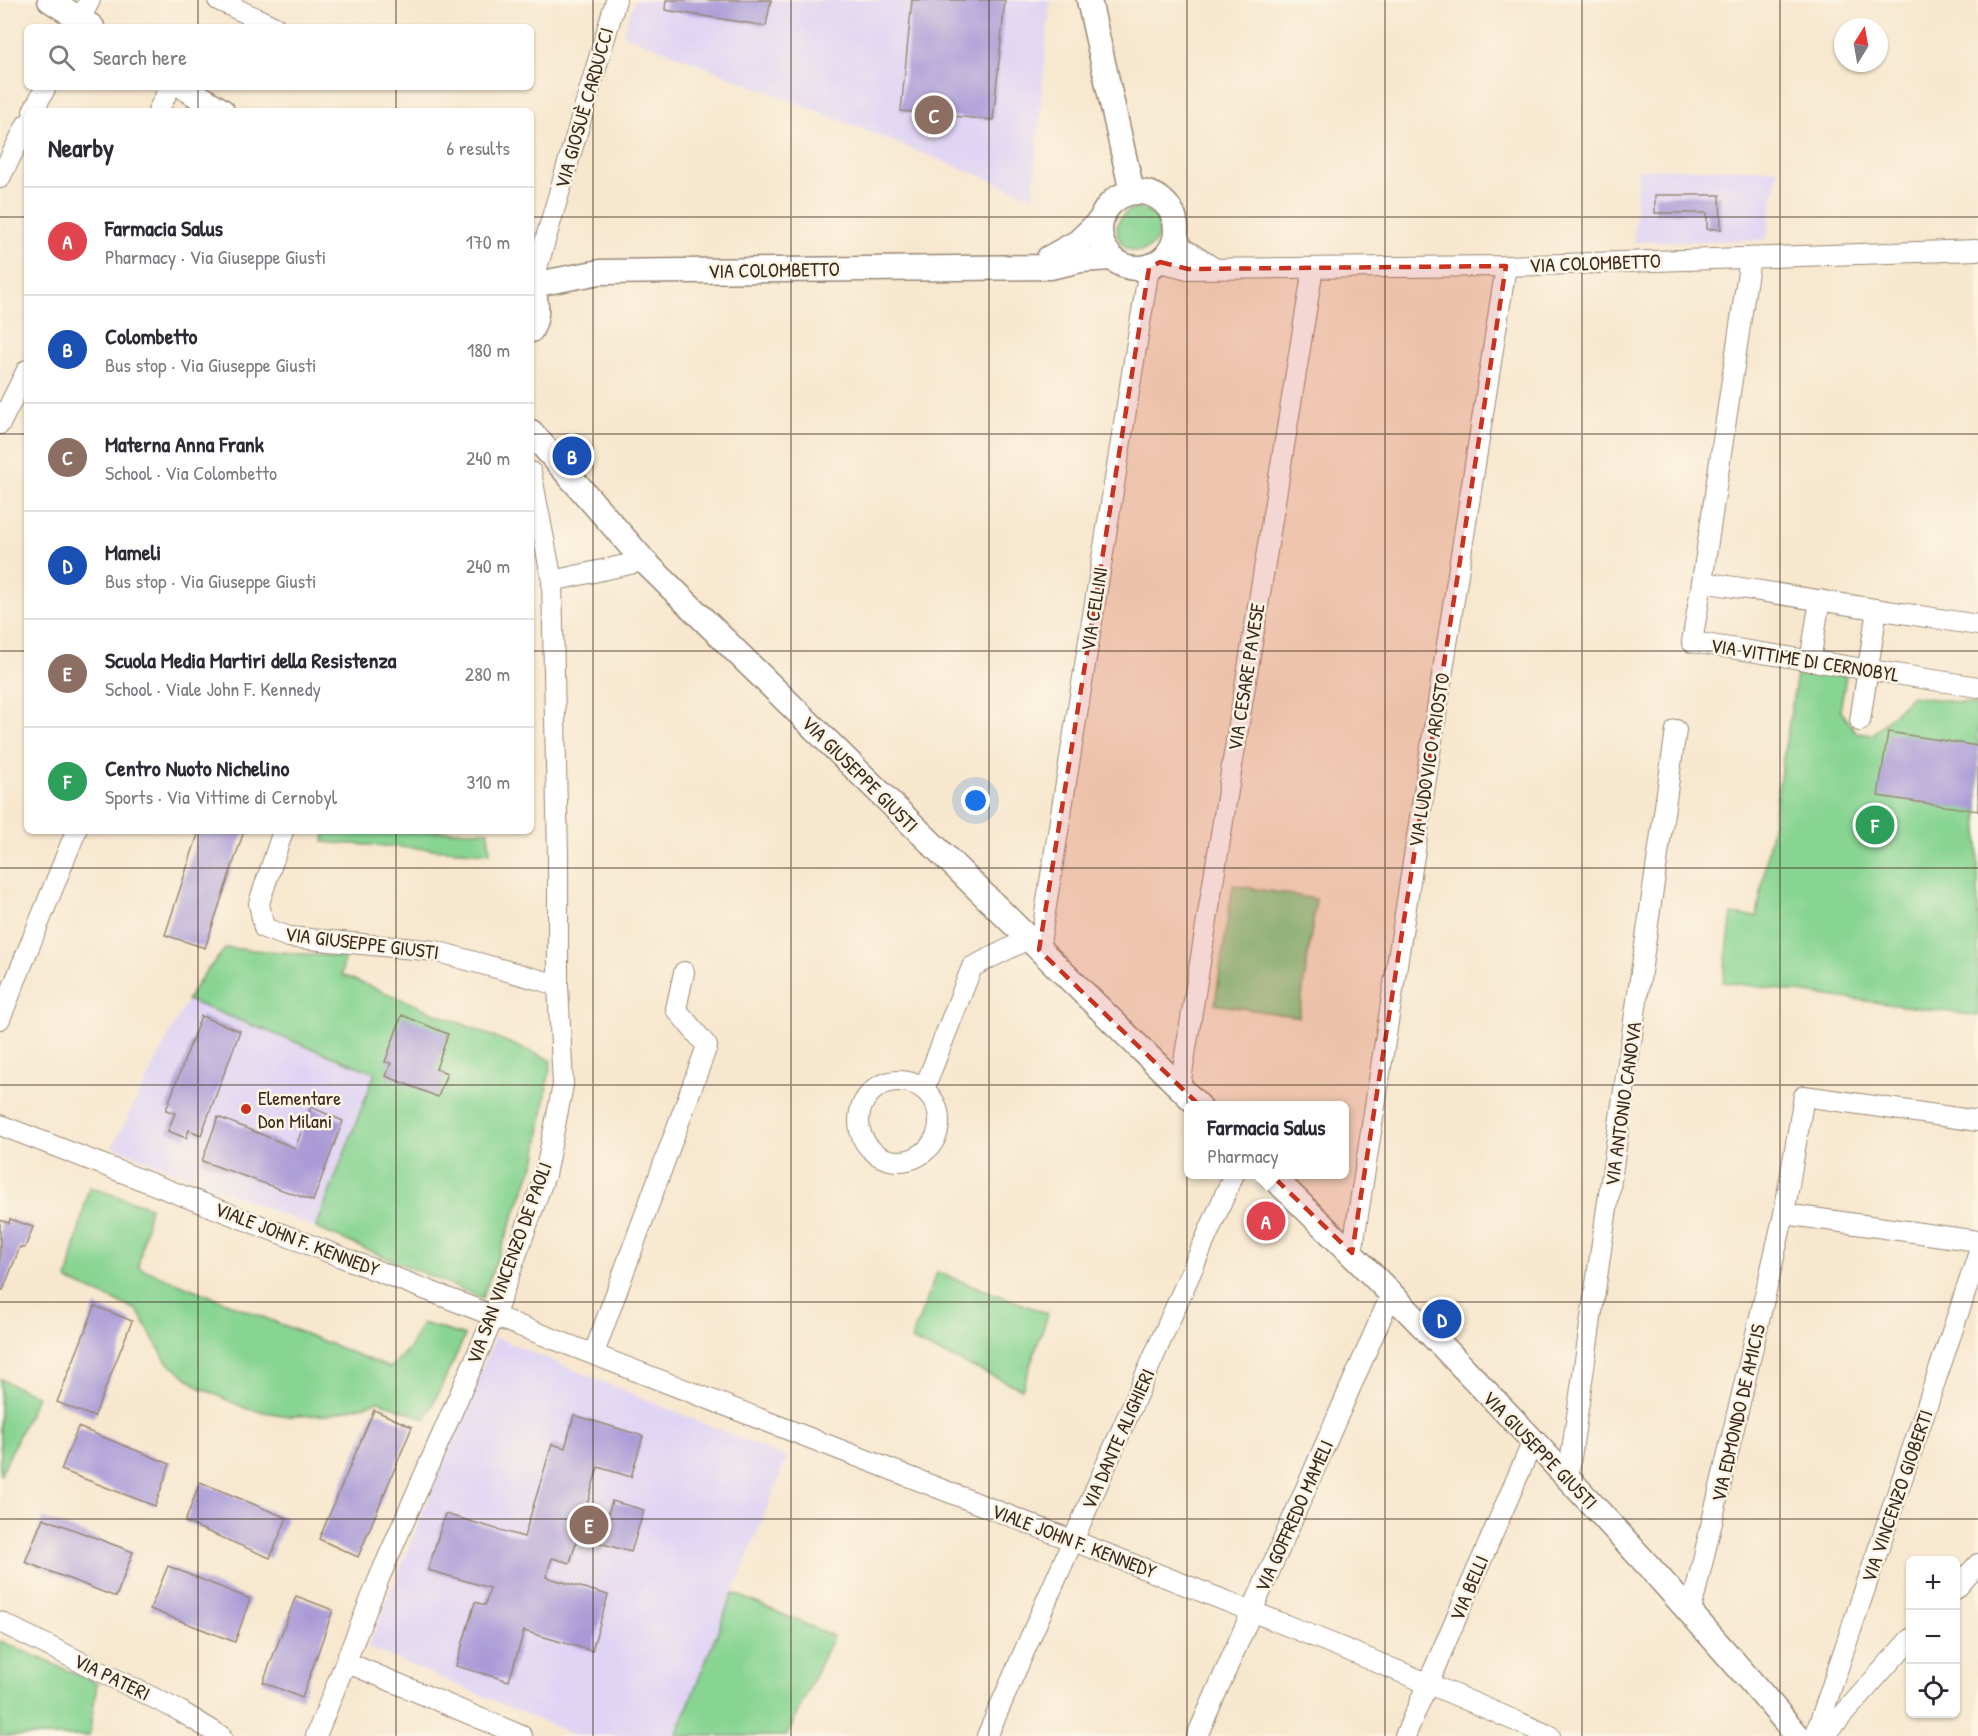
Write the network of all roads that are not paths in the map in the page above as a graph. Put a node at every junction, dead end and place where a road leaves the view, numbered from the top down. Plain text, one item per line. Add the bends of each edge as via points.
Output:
1 (50, 0) edge
2 (218, 0) edge
3 (616, 0) edge
4 (1089, 0) edge
5 (84, 18) edge
6 (269, 24) edge
7 (44, 90) edge
8 (168, 90) edge
9 (189, 90) edge
10 (34, 108) edge
11 (160, 108) edge
12 (217, 108) edge
13 (24, 130) edge
14 (0, 178) edge
15 (1132, 192) junction
16 (1101, 220) junction
17 (1177, 233) junction
18 (1977, 250) edge
19 (1112, 258) junction
20 (1750, 258) junction
21 (1154, 265) junction
22 (1506, 266) junction
23 (1018, 267) junction
24 (1214, 268) junction
25 (1313, 268) junction
26 (534, 275) edge
27 (534, 284) edge
28 (534, 294) edge
29 (534, 325) edge
30 (24, 376) edge
31 (0, 424) edge
32 (534, 435) edge
33 (534, 488) edge
34 (644, 561) junction
35 (552, 581) junction
36 (1701, 582) junction
37 (1820, 600) junction
38 (1877, 609) junction
39 (1978, 625) edge
40 (1810, 661) junction
41 (1868, 670) junction
42 (1978, 687) edge
43 (1860, 721) dead end
44 (1676, 730) dead end
45 (75, 834) edge
46 (282, 834) edge
47 (1034, 945) junction
48 (684, 972) dead end
49 (558, 985) junction
50 (0, 1019) edge
51 (1180, 1086) junction
52 (924, 1089) junction
53 (1194, 1101) edge
54 (1978, 1121) edge
55 (0, 1125) edge
56 (1232, 1179) edge
57 (1275, 1179) edge
58 (1784, 1214) junction
59 (1978, 1241) edge
60 (1352, 1253) junction
61 (1978, 1255) edge
62 (1390, 1295) junction
63 (495, 1314) junction
64 (594, 1353) junction
65 (1533, 1441) junction
66 (1568, 1478) junction
67 (1073, 1541) junction
68 (1978, 1564) edge
69 (1960, 1584) edge
70 (1251, 1611) junction
71 (1691, 1611) junction
72 (0, 1622) edge
73 (1906, 1645) edge
74 (346, 1662) junction
75 (1428, 1683) junction
76 (221, 1736) edge
77 (316, 1736) edge
78 (522, 1736) edge
79 (987, 1736) edge
80 (1197, 1736) edge
81 (1405, 1736) edge
82 (1550, 1736) edge
83 (1798, 1736) edge
84 (1815, 1736) edge
85 (1824, 1736) edge

1 - 5 street
2 - 6 street
3 - 26 street, VIA GIOSUÈ CARDUCCI
4 - 15 street
7 - 10 street
8 - 11 street
9 - 12 street
13 - 14 street
15 - 16 street, VIA COLOMBETTO via 1116,199
15 - 17 street via 1152,194 1168,205 1177,223
16 - 19 street via 1100,237
16 - 23 street, VIA COLOMBETTO via 1062,252
17 - 21 street via 1169,255
17 - 24 street via 1182,247
18 - 20 street, VIA COLOMBETTO
19 - 21 street, VIA COLOMBETTO via 1129,268
19 - 23 street, VIA COLOMBETTO via 1050,267
20 - 22 street, VIA COLOMBETTO
20 - 36 street, VIA VITTIME DI CERNOBYL
21 - 24 street, VIA COLOMBETTO
21 - 47 street, VIA CELLINI
22 - 25 street, VIA COLOMBETTO
22 - 60 street, VIA LUDOVICO ARIOSTO
23 - 27 street, VIA COLOMBETTO via 600,272
24 - 25 street, VIA COLOMBETTO
25 - 51 street, VIA CESARE PAVESE
28 - 29 street
30 - 31 street
32 - 34 street, VIA GIUSEPPE GIUSTI
33 - 35 street, VIA SAN VINCENZO DE PAOLI
34 - 35 street
34 - 47 street, VIA GIUSEPPE GIUSTI
35 - 49 street, VIA SAN VINCENZO DE PAOLI
36 - 37 street
36 - 40 street, VIA VITTIME DI CERNOBYL via 1692,642
37 - 38 street
37 - 40 street
38 - 39 street
38 - 41 street
40 - 41 street, VIA VITTIME DI CERNOBYL
41 - 42 street, VIA VITTIME DI CERNOBYL
41 - 43 street
44 - 66 street, VIA ANTONIO CANOVA
45 - 50 street
46 - 49 street, VIA GIUSEPPE GIUSTI via 259,903 264,928 289,937 435,951
47 - 51 street, VIA GIUSEPPE GIUSTI
47 - 52 street via 972,967
48 - 64 street via 676,1009 707,1046
49 - 63 street, VIA SAN VINCENZO DE PAOLI via 563,1085 545,1175
51 - 53 street, VIA GIUSEPPE GIUSTI
52 - 52 street via 907,1081 892,1081 866,1097 859,1113 859,1127 865,1143 878,1156 905,1161 922,1155 932,1145 939,1129 939,1109
54 - 58 street, VIA EDMONDO DE AMICIS via 1804,1095
55 - 63 street, VIALE JOHN F. KENNEDY
56 - 67 street, VIA DANTE ALIGHIERI
57 - 60 street, VIA GIUSEPPE GIUSTI
58 - 59 street
58 - 71 street, VIA EDMONDO DE AMICIS
60 - 62 street, VIA GIUSEPPE GIUSTI
61 - 84 street, VIA VINCENZO GIOBERTI
62 - 65 street, VIA GIUSEPPE GIUSTI
62 - 70 street, VIA GOFFREDO MAMELI
63 - 64 street, VIALE JOHN F. KENNEDY
63 - 74 street, VIA SAN VINCENZO DE PAOLI
64 - 67 street, VIALE JOHN F. KENNEDY
65 - 66 street, VIA GIUSEPPE GIUSTI
65 - 75 street, VIA BELLI
66 - 71 street, VIA GIUSEPPE GIUSTI
67 - 70 street, VIALE JOHN F. KENNEDY
67 - 79 street, VIA DANTE ALIGHIERI
68 - 69 street
70 - 75 street, VIALE JOHN F. KENNEDY
70 - 80 street, VIA GOFFREDO MAMELI
71 - 83 street, VIA GIUSEPPE GIUSTI
72 - 76 street, VIA PATERI via 180,1711
73 - 85 street
74 - 77 street, VIA SAN VINCENZO DE PAOLI
74 - 78 street
75 - 81 street, VIA BELLI
75 - 82 street, VIALE JOHN F. KENNEDY

